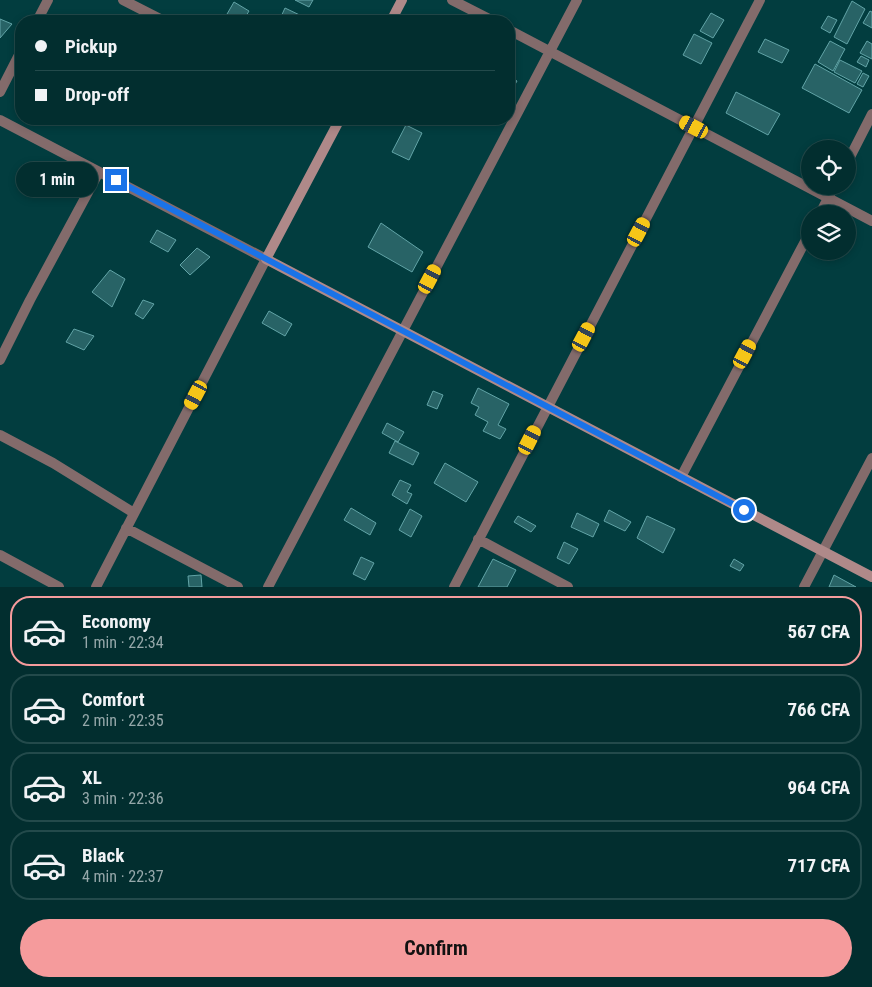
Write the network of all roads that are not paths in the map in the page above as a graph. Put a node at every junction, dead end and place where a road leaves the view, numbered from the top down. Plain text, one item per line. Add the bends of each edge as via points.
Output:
1 (48, 0) edge
2 (122, 0) edge
3 (402, 0) edge
4 (452, 0) edge
5 (577, 0) edge
6 (760, 0) edge
7 (40, 15) edge
8 (152, 15) edge
9 (394, 15) edge
10 (481, 15) edge
11 (515, 33) edge
12 (550, 52) junction
13 (15, 63) edge
14 (0, 92) edge
15 (872, 114) edge
16 (515, 118) edge
17 (0, 120) edge
18 (337, 125) edge
19 (512, 125) edge
20 (694, 127) junction
21 (856, 145) edge
22 (99, 172) junction
23 (830, 195) edge
24 (828, 198) junction
25 (824, 205) edge
26 (872, 221) edge
27 (801, 249) edge
28 (266, 260) junction
29 (403, 331) junction
30 (0, 360) edge
31 (547, 407) junction
32 (0, 435) edge
33 (872, 458) edge
34 (681, 477) junction
35 (134, 513) junction
36 (126, 528) junction
37 (478, 539) junction
38 (823, 552) junction
39 (0, 555) edge
40 (872, 578) edge
41 (59, 587) edge
42 (96, 587) edge
43 (238, 587) edge
44 (268, 587) edge
45 (454, 587) edge
46 (568, 587) edge
47 (804, 587) edge

1 - 7 street
2 - 8 street
3 - 9 street
4 - 10 street
5 - 12 street
6 - 20 street
11 - 12 street
12 - 16 street
12 - 20 street
13 - 14 street
15 - 21 street
17 - 22 street
18 - 28 street
19 - 29 street
20 - 24 street
20 - 31 street
22 - 28 street
22 - 30 street
23 - 24 street
24 - 25 street
24 - 26 street
27 - 34 street
28 - 29 street
28 - 35 street
29 - 31 street
29 - 44 street
31 - 34 street
31 - 37 street
32 - 35 street
33 - 38 street
34 - 38 street
35 - 36 street
36 - 42 street
36 - 43 street
37 - 45 street
37 - 46 street
38 - 40 street
38 - 47 street
39 - 41 street

